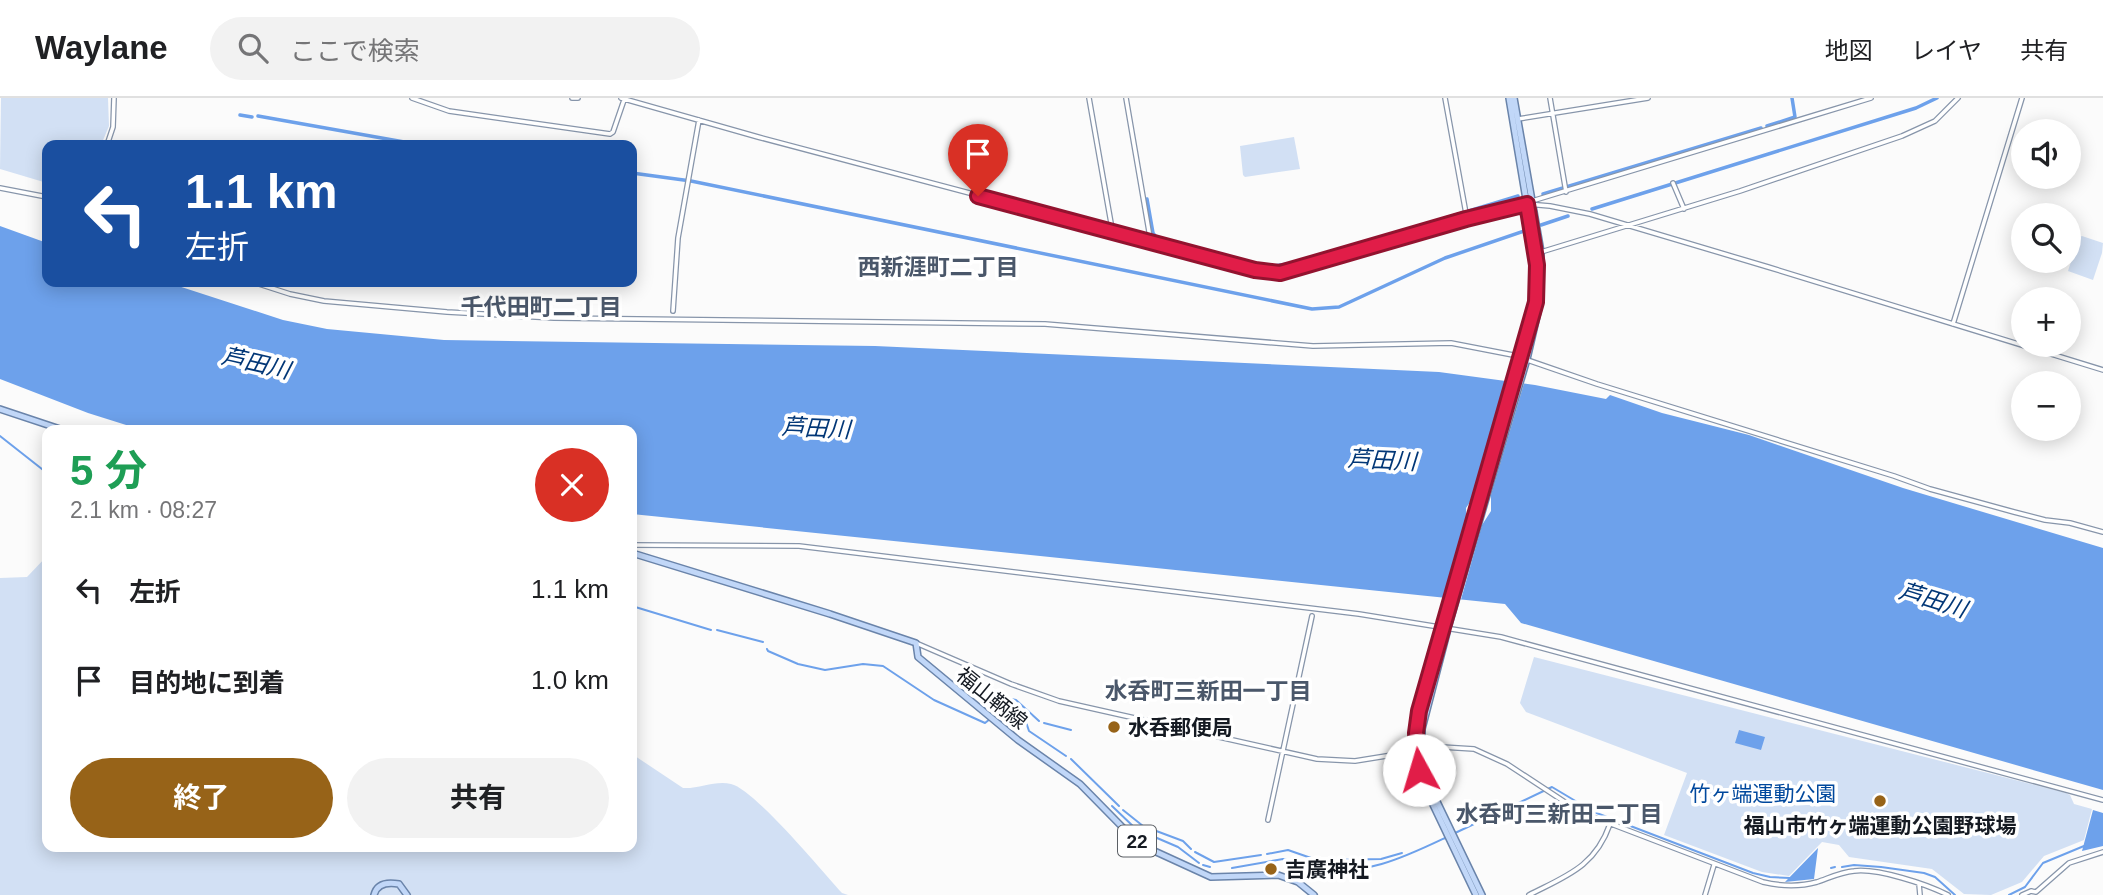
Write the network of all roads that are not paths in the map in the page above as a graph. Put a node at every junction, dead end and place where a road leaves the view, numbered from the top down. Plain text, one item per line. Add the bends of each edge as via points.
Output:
1 (114, 98) edge
2 (412, 98) edge
3 (572, 98) edge
4 (578, 98) edge
5 (1089, 98) edge
6 (1126, 98) edge
7 (1445, 98) edge
8 (1512, 98) edge
9 (1550, 98) edge
10 (1648, 98) edge
11 (1871, 98) edge
12 (1958, 98) edge
13 (2022, 98) edge
14 (624, 99) edge
15 (1553, 113) junction
16 (1515, 119) junction
17 (699, 120) junction
18 (109, 140) edge
19 (1673, 185) dead end
20 (0, 188) edge
21 (1566, 192) junction
22 (42, 196) edge
23 (1531, 204) junction
24 (1684, 209) junction
25 (1466, 219) junction
26 (1628, 226) junction
27 (1110, 232) junction
28 (1151, 243) junction
29 (1541, 252) junction
30 (268, 287) edge
31 (673, 311) dead end
32 (1952, 324) junction
33 (1524, 358) junction
34 (2103, 370) edge
35 (0, 409) edge
36 (48, 425) edge
37 (2103, 532) edge
38 (637, 545) edge
39 (637, 555) edge
40 (1312, 616) dead end
41 (1445, 629) junction
42 (916, 643) junction
43 (1419, 750) junction
44 (1283, 751) junction
45 (2103, 800) edge
46 (1268, 820) dead end
47 (1610, 824) junction
48 (1450, 835) junction
49 (2103, 852) edge
50 (1714, 865) junction
51 (1919, 884) junction
52 (2035, 894) edge
53 (374, 895) edge
54 (407, 895) edge
55 (1314, 895) edge
56 (1476, 895) edge
57 (1482, 895) edge
58 (1529, 895) edge
59 (1705, 895) edge
60 (1920, 895) edge
61 (1948, 895) edge
62 (2022, 895) edge

1 - 18 street
2 - 14 street via 449,111 610,134
3 - 4 street
5 - 27 street
6 - 28 street
7 - 25 street
8 - 16 main road
9 - 15 street
10 - 15 street
11 - 21 street
12 - 24 street via 1922,128
13 - 32 street
14 - 17 street
15 - 16 street
15 - 21 street
16 - 23 main road
17 - 27 street
17 - 31 street via 678,238
19 - 24 street
20 - 22 street
21 - 23 street
23 - 25 street
23 - 26 street
23 - 29 main road
23 - 33 main road via 1538,287
24 - 26 street
25 - 28 street via 1280,273
26 - 29 street
26 - 32 street
27 - 28 street
29 - 33 main road via 1540,303
30 - 33 street via 324,301 447,312 554,318 1045,324 1313,346 1451,343
32 - 34 street
33 - 37 street via 1930,489
33 - 41 main road
35 - 36 main road
38 - 41 street via 799,546 1359,614
39 - 42 main road
40 - 44 street
41 - 43 main road
41 - 45 street via 1501,637
42 - 44 street via 1059,701
42 - 55 main road, 福山鞆線 / 22 via 918,657 1018,740 1080,784 1137,842 1211,877 1278,875 1298,882
43 - 44 street via 1341,762
43 - 47 street via 1452,747 1481,752 1580,812
43 - 48 main road
44 - 46 street
47 - 50 street
47 - 58 street via 1590,860
48 - 56 main road
48 - 57 main road
49 - 52 street via 2069,863
50 - 51 street via 1779,885 1814,883 1863,870
50 - 59 street
51 - 60 street
51 - 61 street
52 - 62 street
53 - 54 main road via 385,883 399,884

